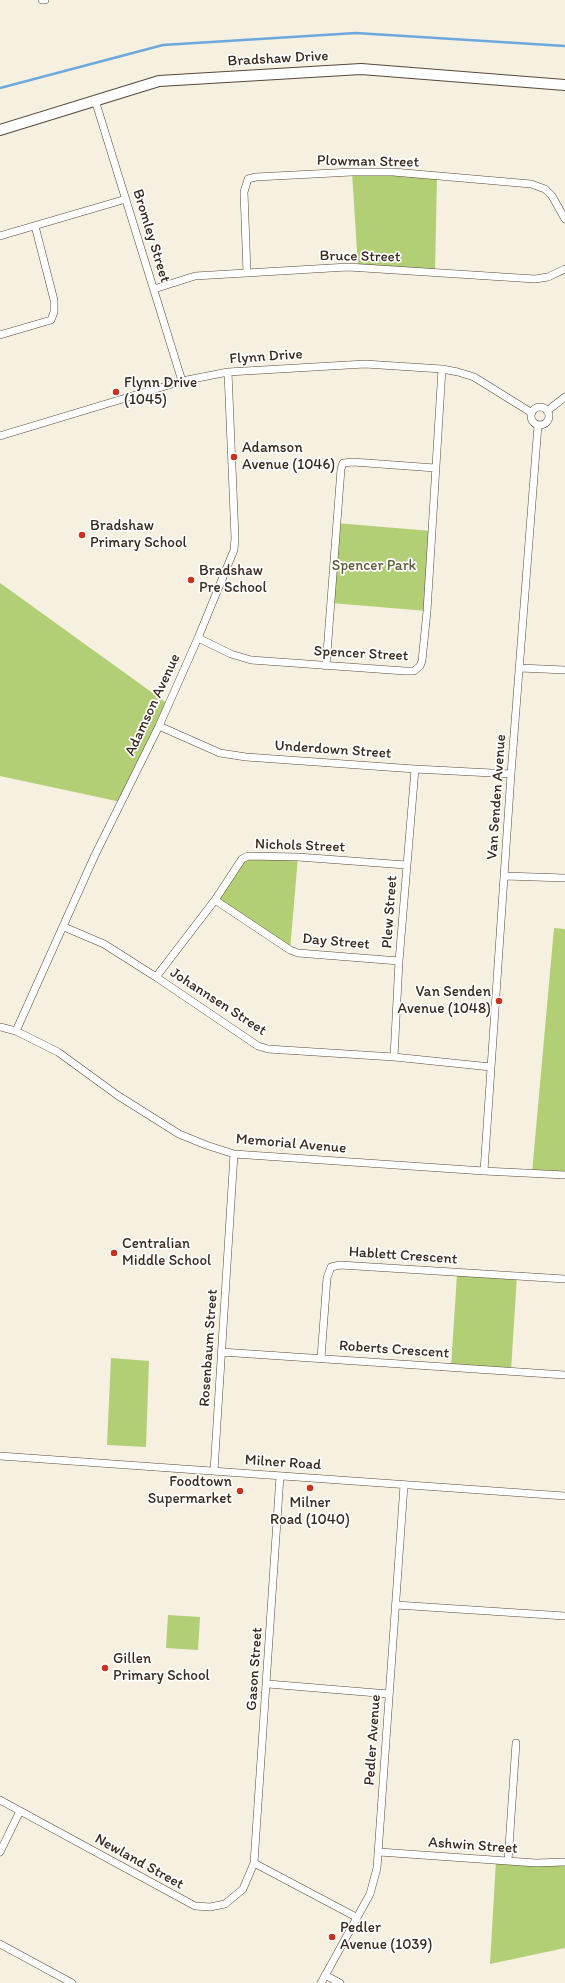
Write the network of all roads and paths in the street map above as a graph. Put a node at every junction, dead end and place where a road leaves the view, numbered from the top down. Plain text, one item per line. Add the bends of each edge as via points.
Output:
1 (42, 0) edge
2 (45, 0) edge
3 (565, 85) edge
4 (95, 100) junction
5 (0, 130) edge
6 (126, 199) junction
7 (565, 219) edge
8 (35, 226) junction
9 (0, 236) edge
10 (565, 269) edge
11 (247, 273) junction
12 (154, 289) junction
13 (0, 335) edge
14 (442, 369) junction
15 (228, 372) junction
16 (182, 381) junction
17 (565, 397) edge
18 (547, 411) junction
19 (532, 413) junction
20 (538, 425) junction
21 (0, 436) edge
22 (435, 468) junction
23 (198, 638) junction
24 (326, 666) junction
25 (520, 668) junction
26 (565, 670) edge
27 (159, 726) junction
28 (415, 770) junction
29 (511, 774) junction
30 (406, 865) junction
31 (505, 876) junction
32 (565, 878) edge
33 (215, 900) junction
34 (64, 927) junction
35 (399, 961) junction
36 (156, 977) junction
37 (0, 1027) edge
38 (16, 1031) junction
39 (394, 1057) junction
40 (491, 1067) junction
41 (234, 1154) junction
42 (484, 1172) junction
43 (565, 1175) edge
44 (565, 1280) edge
45 (221, 1352) junction
46 (321, 1358) junction
47 (565, 1375) edge
48 (0, 1456) edge
49 (214, 1471) junction
50 (280, 1476) junction
51 (404, 1486) junction
52 (565, 1496) edge
53 (396, 1605) junction
54 (565, 1616) edge
55 (268, 1684) junction
56 (389, 1694) junction
57 (516, 1743) dead end
58 (0, 1800) edge
59 (20, 1811) junction
60 (0, 1852) edge
61 (379, 1852) junction
62 (508, 1861) junction
63 (565, 1862) edge
64 (254, 1863) junction
65 (356, 1917) junction
66 (0, 1944) edge
67 (325, 1975) junction
68 (72, 1983) edge
69 (321, 1983) edge
70 (340, 1983) edge

1 - 2 street
3 - 4 street, Bradshaw Drive via 361,69 159,81
4 - 5 street, Bradshaw Drive
4 - 6 street, Bromley Street
6 - 8 street
6 - 12 street, Bromley Street
7 - 11 street, Plowman Street via 552,196 545,189 531,184 393,172 256,177 248,179 244,192
8 - 9 street
8 - 13 street via 54,300 54,312 51,320
10 - 11 street, Bruce Street via 548,277 535,279 358,267
11 - 12 street, Bruce Street via 195,276
12 - 16 street, Bromley Street
14 - 15 street, Flynn Drive via 365,364
14 - 19 street, Flynn Drive via 474,378
14 - 22 street, Spencer Street
15 - 16 street, Flynn Drive
15 - 23 street, Adamson Avenue via 234,550
16 - 21 street, Flynn Drive
17 - 18 street
18 - 19 street via 541,407
18 - 20 street via 548,420
19 - 20 street via 532,420
20 - 25 street, Van Senden Avenue
22 - 24 street, Spencer Street via 427,611 420,666 405,671
22 - 24 street via 343,463
23 - 24 street, Spencer Street via 250,660
23 - 27 street, Adamson Avenue
25 - 26 street
25 - 29 street, Van Senden Avenue
27 - 28 street, Underdown Street via 220,753
27 - 34 street, Adamson Avenue via 95,855
28 - 29 street, Underdown Street
28 - 30 street, Plew Street
29 - 31 street, Van Senden Avenue
30 - 33 street, Nichols Street via 248,856 242,859
30 - 35 street, Plew Street
31 - 32 street
31 - 40 street, Van Senden Avenue
33 - 35 street, Day Street via 298,953
33 - 36 street, Nichols Street
34 - 36 street, Johannsen Street via 104,944
34 - 38 street, Adamson Avenue
35 - 39 street, Plew Street
36 - 39 street, Johannsen Street via 258,1046 268,1049
37 - 38 street, Memorial Avenue
38 - 41 street, Memorial Avenue via 58,1052 117,1095 179,1134
39 - 40 street, Johannsen Street
40 - 42 street, Van Senden Avenue
41 - 42 street, Memorial Avenue
41 - 45 street, Rosenbaum Street
42 - 43 street, Memorial Avenue
44 - 46 street, Hablett Crescent via 340,1265 331,1267 327,1278
45 - 46 street, Roberts Crescent
45 - 49 street, Rosenbaum Street
46 - 47 street, Roberts Crescent
48 - 49 street, Milner Road
49 - 50 street, Milner Road
50 - 51 street, Milner Road
50 - 55 street, Gason Street
51 - 52 street, Milner Road
51 - 53 street, Pedler Avenue
53 - 54 street
53 - 56 street, Pedler Avenue
55 - 56 street
55 - 64 street, Gason Street
56 - 61 street, Pedler Avenue
57 - 62 street
58 - 59 street, Newland Street
59 - 60 street
59 - 64 street, Newland Street via 195,1906 225,1904 234,1898 243,1889
61 - 62 street, Ashwin Street
61 - 65 street, Pedler Avenue via 374,1883
62 - 63 street, Ashwin Street
64 - 65 street
65 - 67 street, Pedler Avenue
66 - 68 street
67 - 69 street, Pedler Avenue
67 - 70 street

